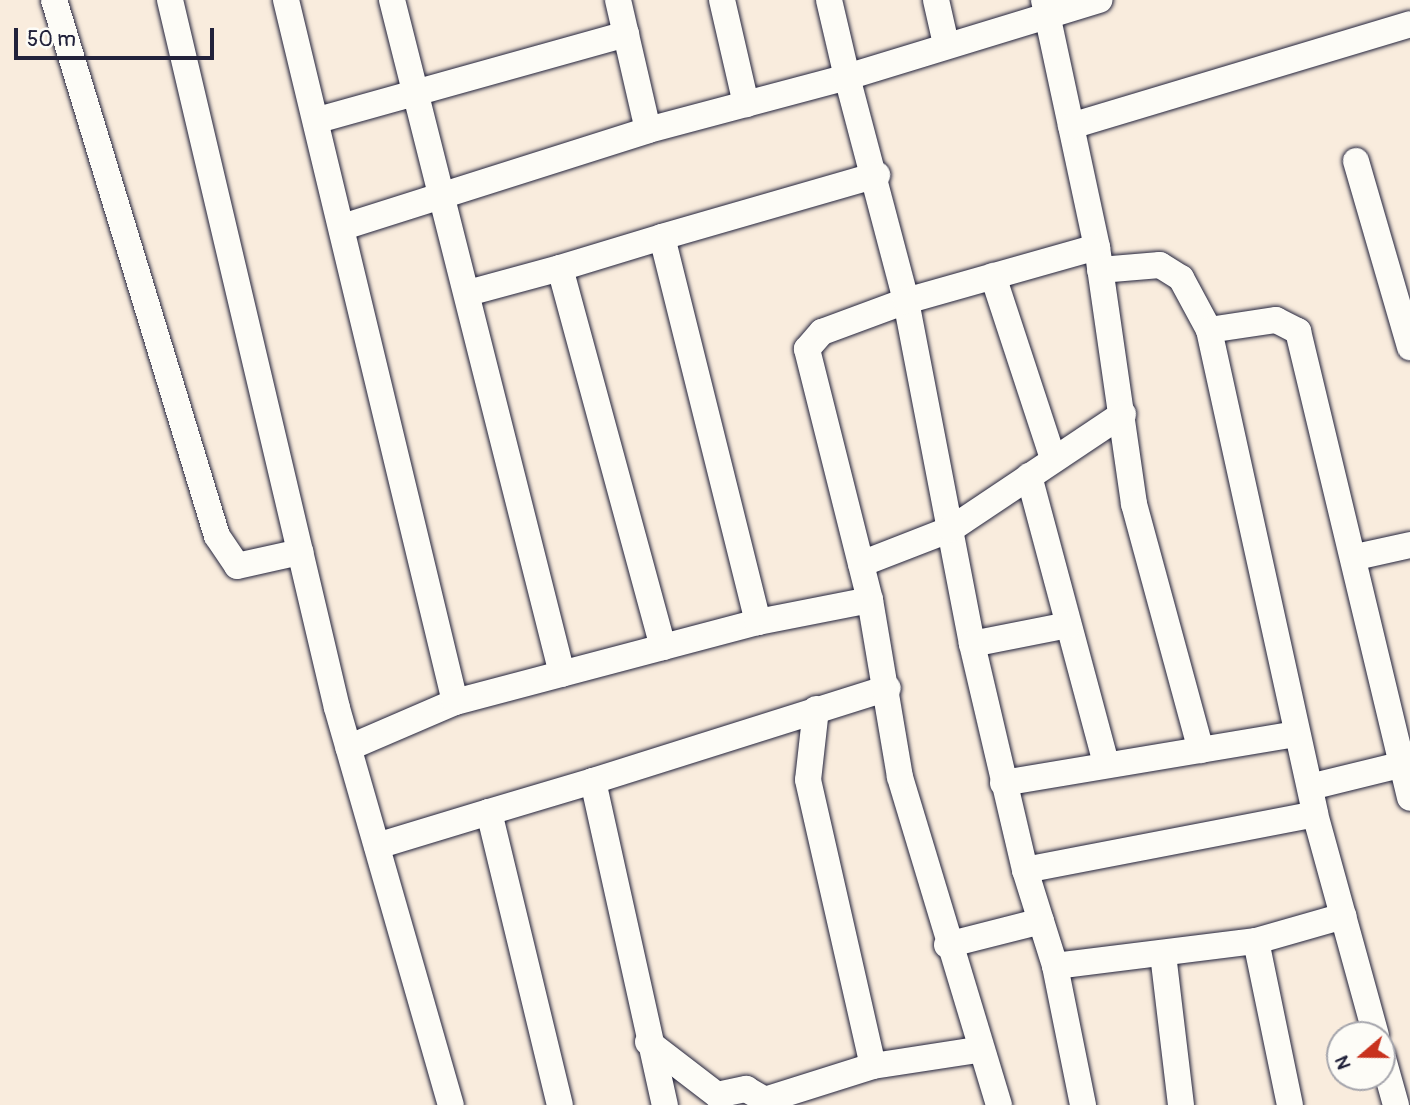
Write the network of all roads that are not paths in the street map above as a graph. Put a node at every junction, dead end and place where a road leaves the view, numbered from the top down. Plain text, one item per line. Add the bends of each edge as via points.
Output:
1 (54, 0) edge
2 (170, 0) edge
3 (286, 0) edge
4 (392, 0) edge
5 (618, 0) edge
6 (722, 0) edge
7 (829, 0) edge
8 (936, 0) edge
9 (1099, 0) edge
10 (1045, 8) edge
11 (1410, 24) edge
12 (626, 34) junction
13 (946, 44) junction
14 (847, 76) junction
15 (413, 94) junction
16 (746, 104) junction
17 (318, 120) junction
18 (1071, 126) junction
19 (648, 130) junction
20 (1356, 161) dead end
21 (877, 175) junction
22 (441, 195) junction
23 (343, 227) junction
24 (662, 237) junction
25 (1099, 258) junction
26 (560, 268) junction
27 (993, 276) junction
28 (468, 293) junction
29 (906, 302) junction
30 (1209, 330) junction
31 (1410, 348) edge
32 (1123, 414) junction
33 (1053, 458) junction
34 (1029, 476) junction
35 (951, 529) junction
36 (1410, 545) edge
37 (300, 552) junction
38 (1356, 557) junction
39 (861, 564) junction
40 (870, 600) junction
41 (758, 622) junction
42 (1068, 625) junction
43 (972, 643) junction
44 (663, 647) junction
45 (562, 674) junction
46 (888, 688) junction
47 (455, 702) junction
48 (816, 709) junction
49 (1296, 734) junction
50 (348, 748) junction
51 (1201, 750) junction
52 (1106, 764) junction
53 (1400, 765) junction
54 (593, 781) junction
55 (1003, 783) junction
56 (1310, 787) junction
57 (1410, 798) edge
58 (489, 812) junction
59 (1315, 814) junction
60 (377, 846) junction
61 (1025, 870) junction
62 (1343, 916) junction
63 (1041, 921) junction
64 (1256, 941) junction
65 (947, 945) junction
66 (1163, 954) junction
67 (1055, 966) junction
68 (1372, 1021) edge
69 (648, 1042) junction
70 (978, 1050) junction
71 (873, 1066) junction
72 (710, 1100) edge
73 (766, 1102) edge
74 (452, 1105) edge
75 (560, 1105) edge
76 (665, 1105) edge
77 (999, 1105) edge
78 (1083, 1105) edge
79 (1181, 1105) edge
80 (1290, 1105) edge

1 - 37 street via 217,536 237,566
2 - 37 street
3 - 17 street
4 - 15 street
5 - 12 street
6 - 16 street
7 - 14 street
8 - 13 street
9 - 10 street
10 - 13 street
10 - 18 street
11 - 18 street
12 - 15 street
12 - 19 street
13 - 14 street
14 - 16 street
14 - 21 street
15 - 17 street
15 - 22 street
16 - 19 street
17 - 23 street
18 - 25 street
19 - 22 street
20 - 31 street
21 - 24 street
21 - 29 street
22 - 23 street
22 - 28 street
23 - 47 street
24 - 26 street
24 - 41 street
25 - 27 street
25 - 30 street via 1160,265 1181,278
25 - 32 street
26 - 28 street
26 - 44 street
27 - 29 street
27 - 33 street
28 - 45 street
29 - 35 street
29 - 39 street via 822,332 807,349
30 - 38 street via 1276,320 1298,331
30 - 49 street
32 - 33 street
32 - 51 street via 1134,504
33 - 34 street
34 - 35 street
34 - 42 street
35 - 39 street
35 - 43 street
36 - 38 street
37 - 50 street
38 - 53 street
39 - 40 street
40 - 41 street
40 - 46 street
41 - 44 street
42 - 43 street
42 - 52 street
43 - 55 street
44 - 45 street
45 - 47 street
46 - 48 street
46 - 65 street via 900,777
47 - 50 street
48 - 54 street
48 - 71 street via 808,780
49 - 51 street
49 - 56 street
50 - 60 street
51 - 52 street
52 - 55 street
53 - 56 street
53 - 57 street
54 - 58 street
54 - 69 street
55 - 61 street
56 - 59 street
58 - 60 street
58 - 75 street
59 - 61 street
59 - 62 street
60 - 74 street
61 - 63 street
62 - 64 street
62 - 68 street
63 - 65 street
63 - 67 street
64 - 66 street
64 - 80 street
65 - 70 street
66 - 67 street
66 - 79 street
67 - 78 street
69 - 72 street
69 - 76 street
70 - 71 street
70 - 77 street
71 - 73 street
72 - 73 street via 746,1089

